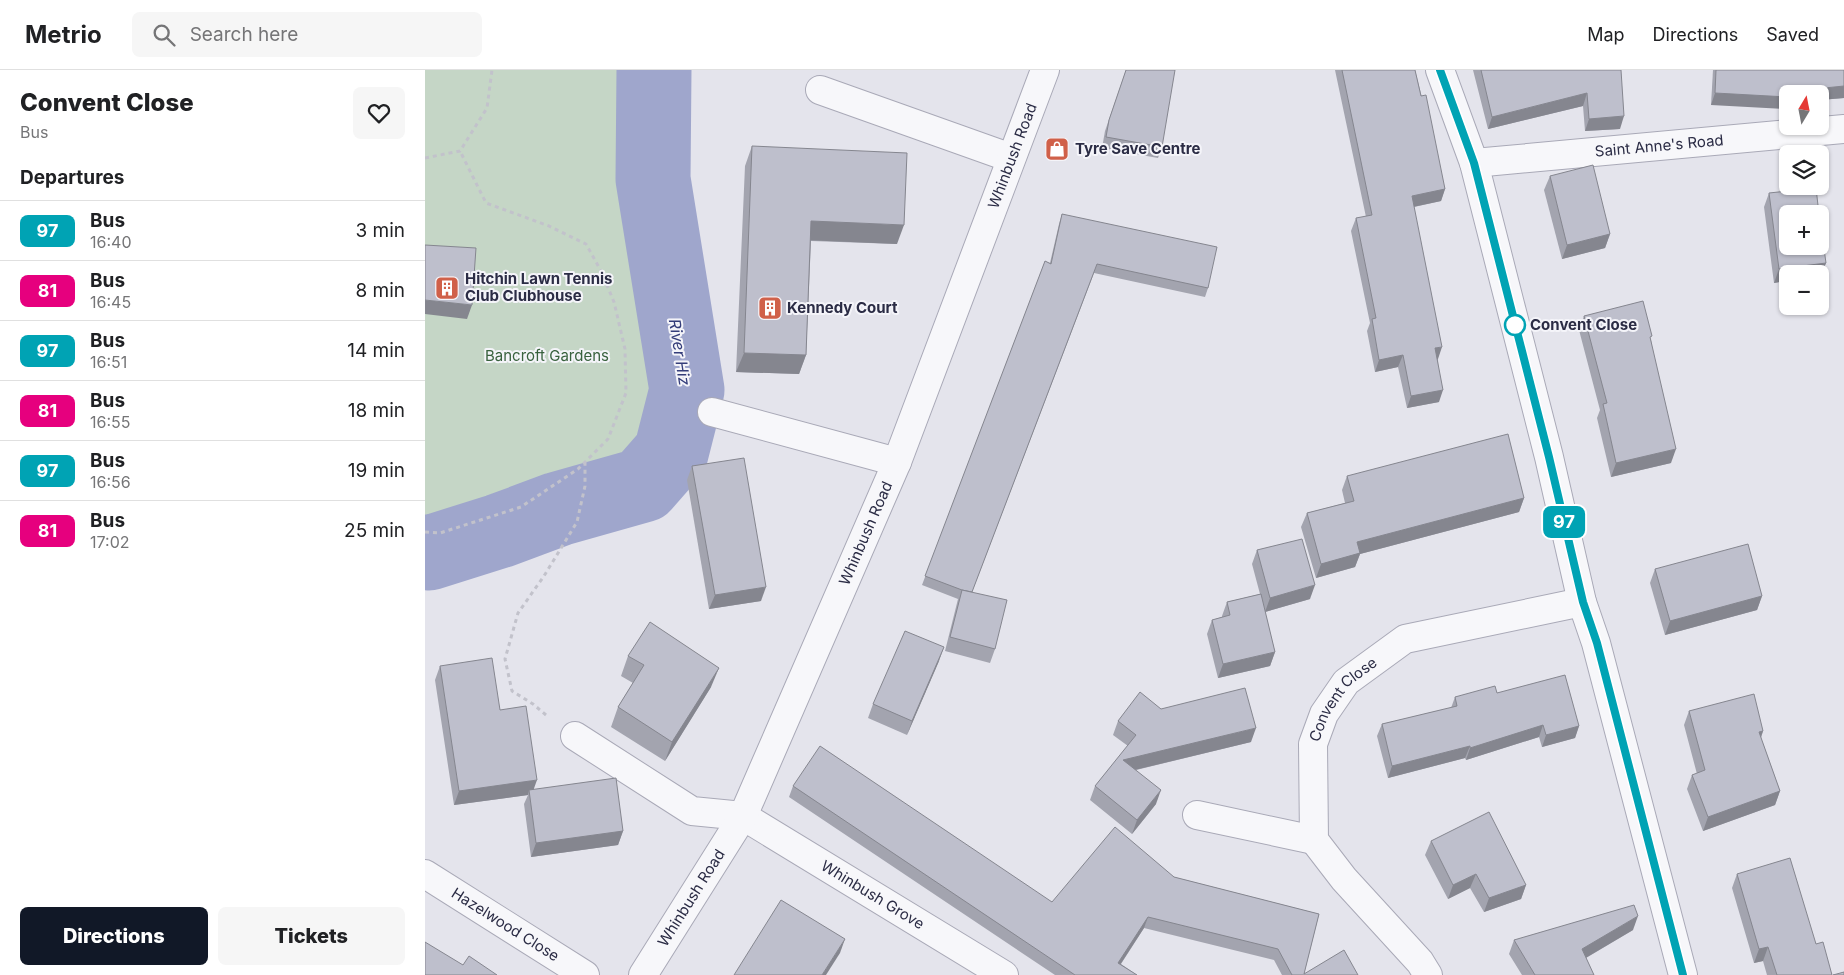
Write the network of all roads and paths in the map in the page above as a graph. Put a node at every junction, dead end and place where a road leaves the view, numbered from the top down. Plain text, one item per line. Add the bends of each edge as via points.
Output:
1 (492, 70) edge
2 (1045, 70) edge
3 (1440, 70) edge
4 (820, 90) dead end
5 (1844, 128) edge
6 (460, 151) junction
7 (425, 158) edge
8 (1011, 158) junction
9 (1474, 163) junction
10 (712, 412) dead end
11 (897, 462) junction
12 (585, 463) junction
13 (425, 532) edge
14 (1583, 602) junction
15 (575, 736) joint
16 (1197, 815) dead end
17 (743, 816) junction
18 (1315, 840) junction
19 (425, 874) edge
20 (585, 975) edge
21 (643, 975) edge
22 (1004, 975) edge
23 (1428, 975) edge
24 (1683, 975) edge

1 - 6 path via 487,108
2 - 8 street, Whinbush Road
3 - 9 street
4 - 8 street
5 - 9 street, Saint Anne's Road
6 - 7 path
6 - 12 path via 486,202 586,244 614,302 625,348 626,393 608,439
8 - 11 street, Whinbush Road
9 - 14 street
10 - 11 street
11 - 17 street, Whinbush Road
12 - 13 path via 521,507 440,534
12 - 15 path via 585,486 577,522 518,613 505,659 512,691
14 - 18 street, Convent Close via 1405,639 1346,682 1324,714 1313,744
14 - 24 street via 1597,643
15 - 17 street via 692,811
16 - 18 street
17 - 21 street, Whinbush Road
17 - 22 street, Whinbush Grove
18 - 23 street via 1344,879 1421,962
19 - 20 street, Hazelwood Close

